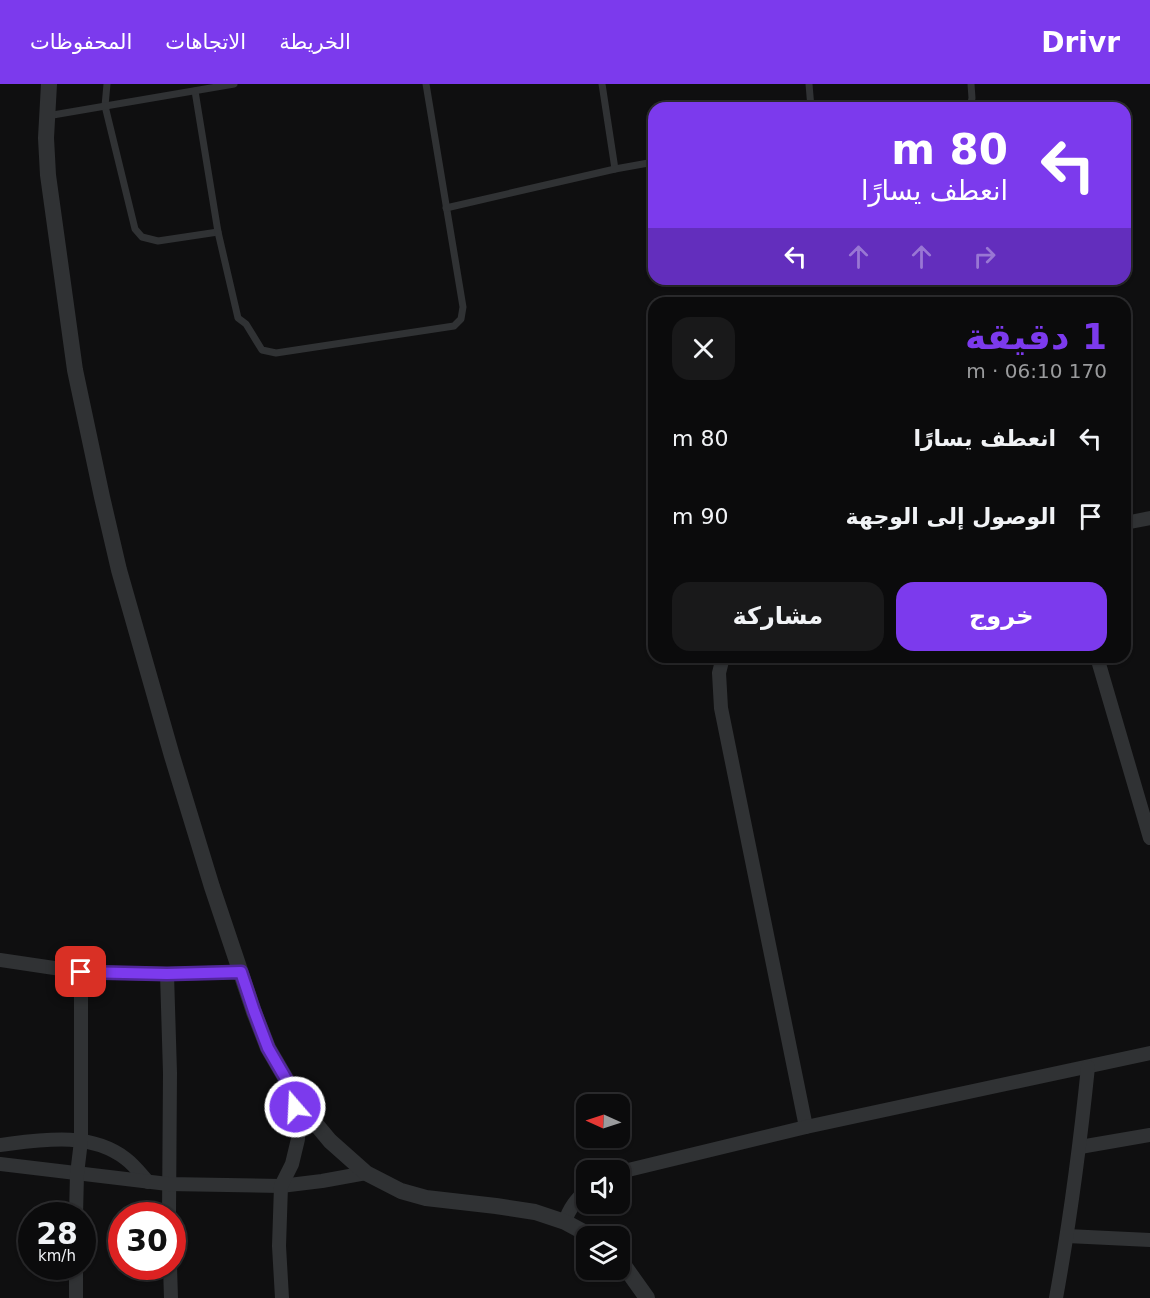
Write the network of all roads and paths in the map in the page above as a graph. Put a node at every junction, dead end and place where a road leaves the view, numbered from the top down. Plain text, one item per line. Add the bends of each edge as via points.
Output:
1 (49, 84) edge
2 (107, 84) edge
3 (234, 84) edge
4 (426, 84) edge
5 (602, 84) edge
6 (808, 84) edge
7 (970, 84) edge
8 (195, 91) junction
9 (810, 102) edge
10 (971, 102) edge
11 (105, 106) junction
12 (47, 116) junction
13 (648, 163) edge
14 (615, 169) junction
15 (446, 208) junction
16 (218, 232) junction
17 (1150, 518) edge
18 (1131, 522) edge
19 (722, 663) edge
20 (1099, 663) edge
21 (1150, 838) edge
22 (0, 960) edge
23 (81, 972) junction
24 (241, 972) junction
25 (167, 974) junction
26 (1150, 1053) edge
27 (1088, 1067) junction
28 (293, 1091) junction
29 (806, 1127) junction
30 (1150, 1135) edge
31 (81, 1141) junction
32 (0, 1145) edge
33 (1080, 1147) junction
34 (0, 1164) edge
35 (630, 1170) edge
36 (366, 1173) junction
37 (77, 1174) junction
38 (148, 1182) junction
39 (168, 1184) junction
40 (281, 1186) junction
41 (576, 1201) edge
42 (76, 1202) edge
43 (169, 1202) edge
44 (565, 1222) junction
45 (576, 1228) edge
46 (1067, 1236) junction
47 (1150, 1240) edge
48 (630, 1274) edge
49 (76, 1280) edge
50 (170, 1280) edge
51 (76, 1298) edge
52 (171, 1298) edge
53 (282, 1298) edge
54 (647, 1298) edge
55 (1056, 1298) edge

1 - 12 street
2 - 11 lane
3 - 8 lane
4 - 15 lane
5 - 14 lane
6 - 9 lane
7 - 10 lane
8 - 11 lane
8 - 16 lane
11 - 12 lane
11 - 16 lane via 135,229 142,237 158,241
12 - 24 street via 48,175 75,370 102,497 160,716
13 - 14 lane
14 - 15 lane
15 - 16 lane via 463,308 461,319 454,326 276,353 262,350 238,318
17 - 18 street
19 - 29 street via 722,708
20 - 21 street
22 - 23 street
23 - 25 street
23 - 31 street
24 - 25 street
24 - 28 street via 268,1048
25 - 39 street
26 - 27 street
27 - 29 street
27 - 33 street
28 - 36 street via 330,1142
28 - 40 street via 298,1139
29 - 35 street
30 - 33 street
31 - 32 street
31 - 37 street
31 - 38 street via 102,1145 126,1159
33 - 46 street
34 - 37 street
36 - 40 street
36 - 44 street via 401,1191 426,1198 535,1212
37 - 38 street
37 - 42 street
38 - 39 street
39 - 40 street
39 - 43 street
40 - 53 street
41 - 44 street
44 - 45 street
46 - 47 street
46 - 55 street
48 - 54 street
49 - 51 street
50 - 52 street

